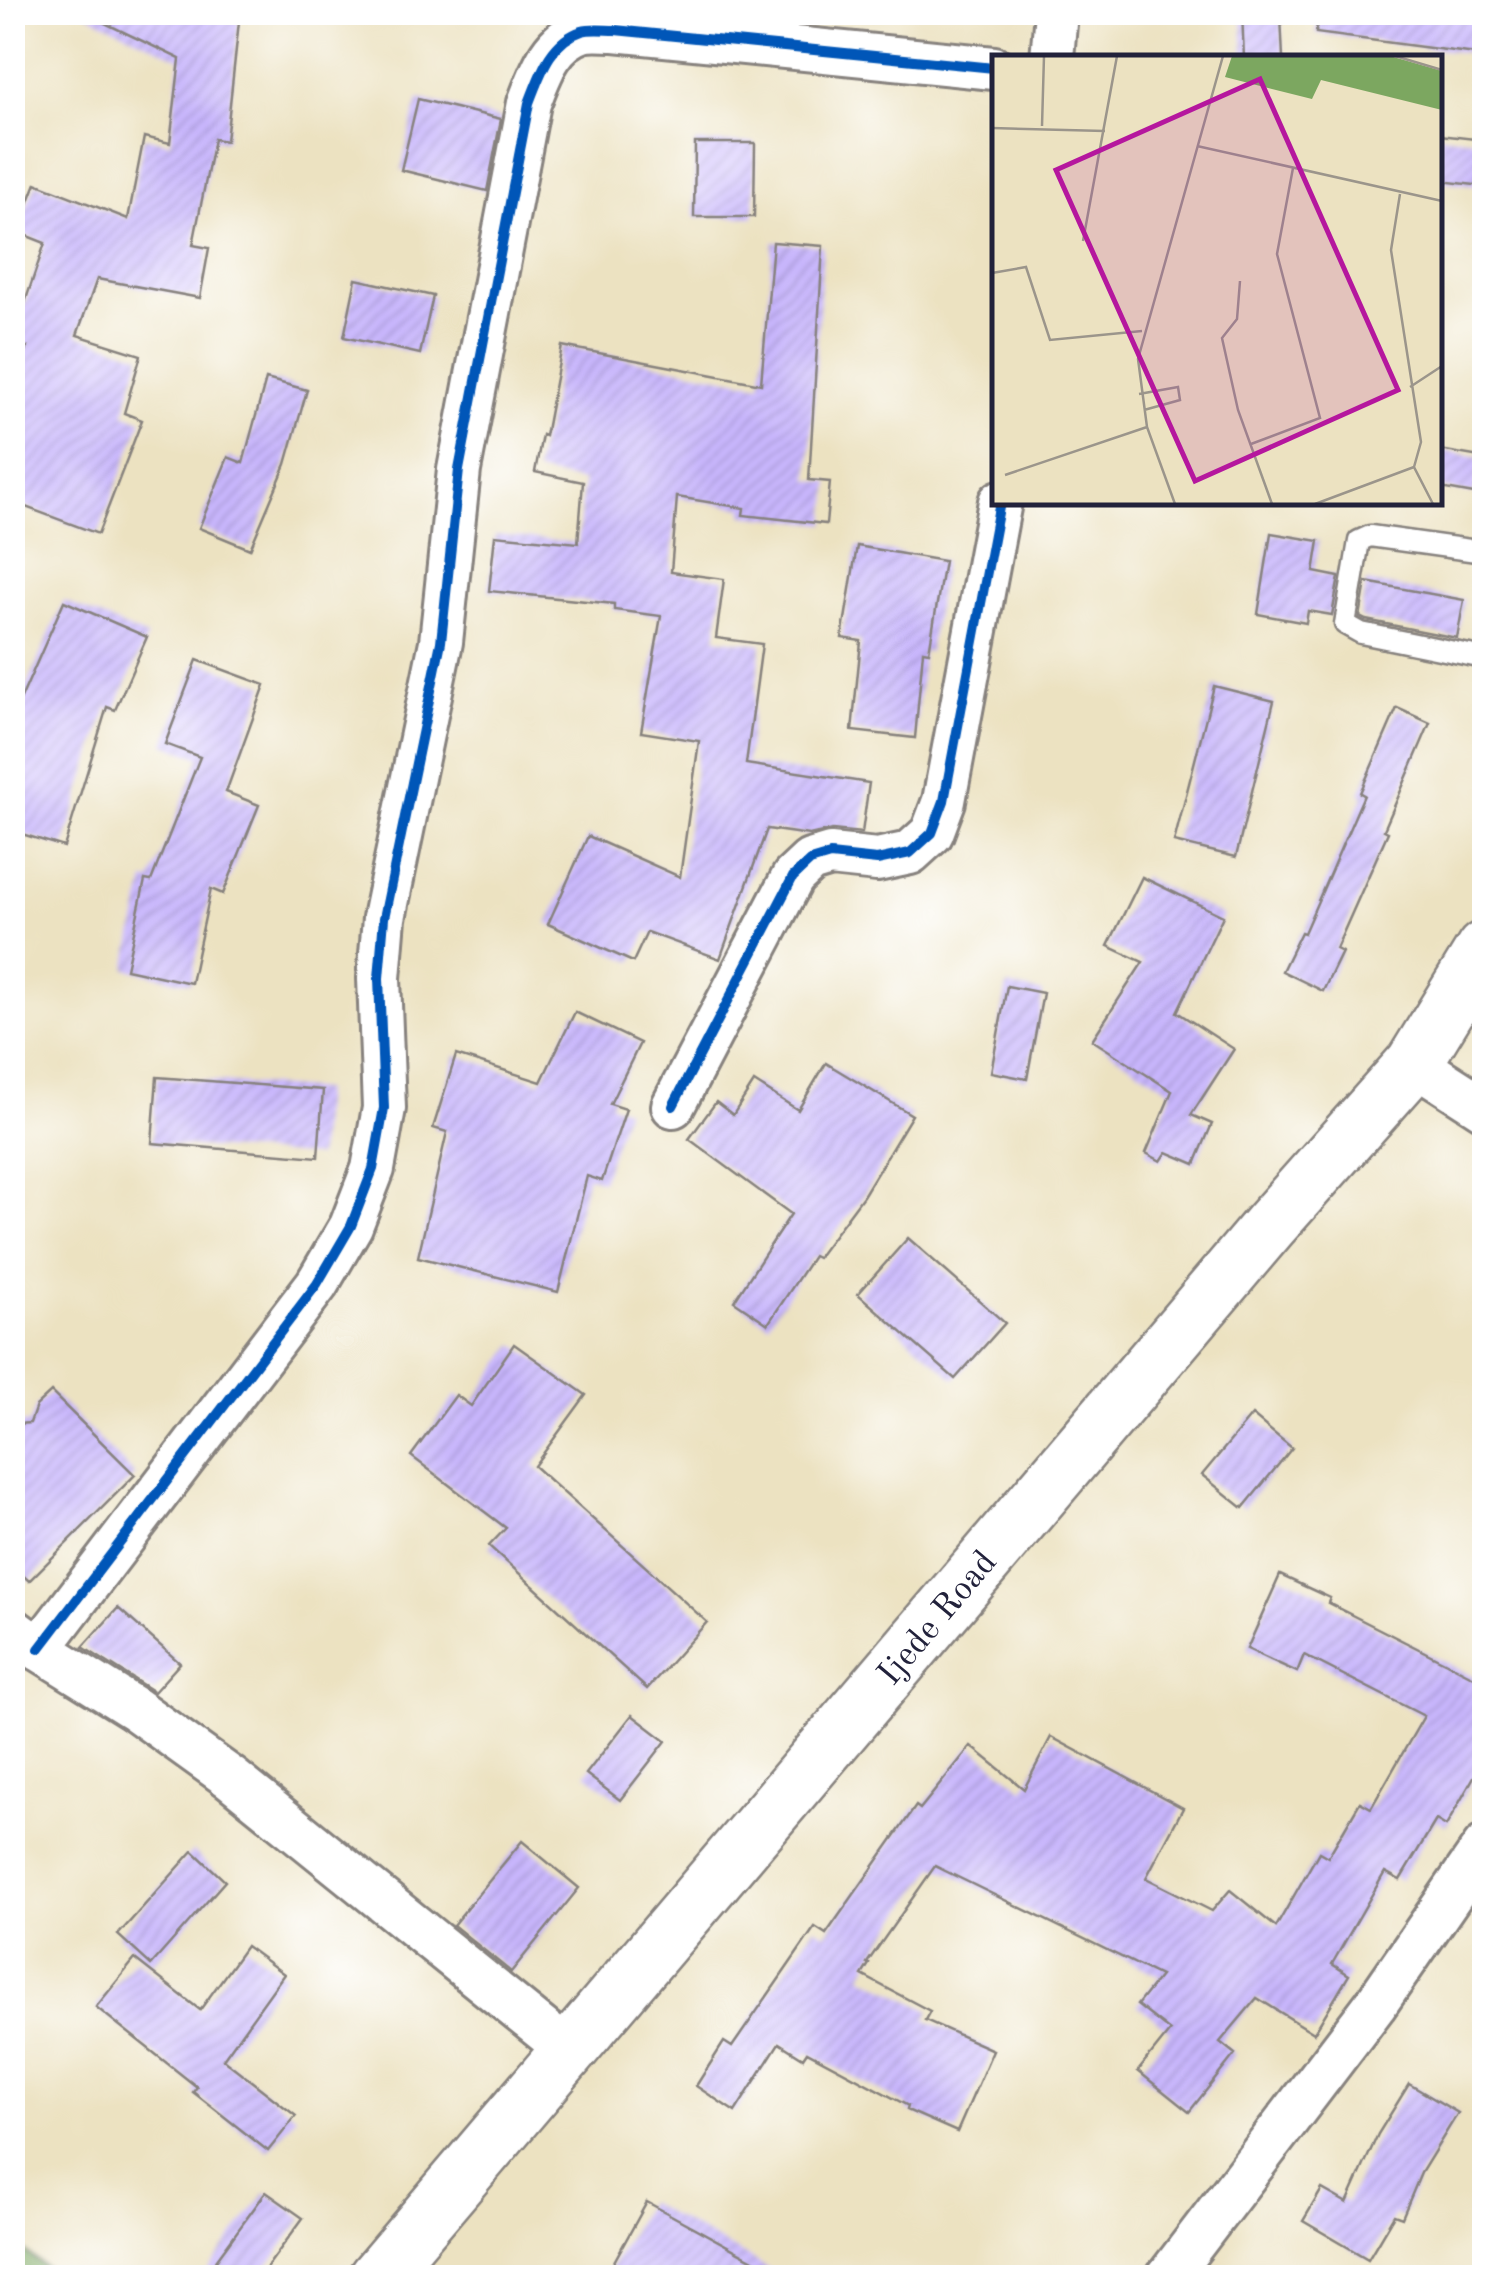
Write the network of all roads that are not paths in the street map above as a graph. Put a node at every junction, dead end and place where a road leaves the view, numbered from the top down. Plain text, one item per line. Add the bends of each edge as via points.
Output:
1 (1056, 12) edge
2 (1052, 55) edge
3 (992, 68) edge
4 (999, 505) edge
5 (1484, 552) edge
6 (1484, 658) edge
7 (1484, 949) edge
8 (1414, 1062) junction
9 (673, 1106) dead end
10 (1484, 1108) edge
11 (26, 1639) edge
12 (1484, 1848) edge
13 (568, 2050) junction
14 (376, 2278) edge
15 (1167, 2278) edge

1 - 2 street
3 - 11 street via 584,30 559,42 543,68 529,103 459,470 441,642 384,918 384,1108 372,1169 351,1226 317,1284
4 - 9 street via 944,801 932,833 910,853 877,860 830,855 810,861 794,877
5 - 6 lane via 1370,536 1360,541 1346,624 1361,633
7 - 8 main road, Ijede Road
8 - 10 street
8 - 13 main road, Ijede Road
11 - 13 street via 231,1778
12 - 15 street via 1376,2005
13 - 14 main road, Ijede Road

